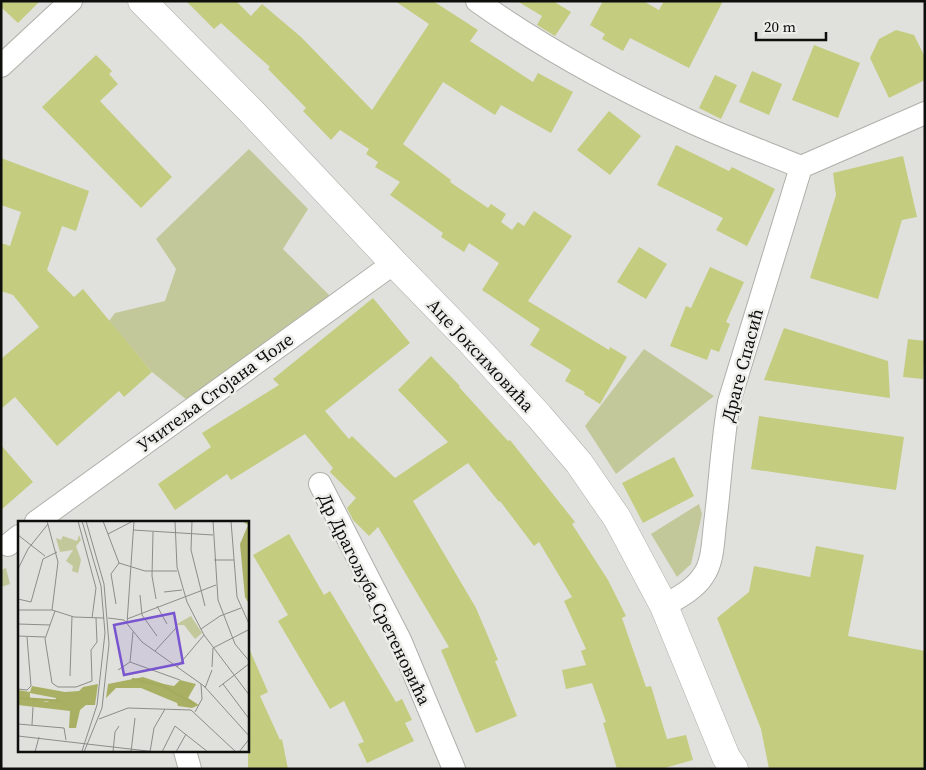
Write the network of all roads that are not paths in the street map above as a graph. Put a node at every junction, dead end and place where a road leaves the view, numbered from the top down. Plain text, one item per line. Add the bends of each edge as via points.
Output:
1 (70, 1) edge
2 (142, 1) edge
3 (477, 1) edge
4 (1, 66) edge
5 (925, 113) edge
6 (801, 167) junction
7 (394, 263) junction
8 (320, 484) dead end
9 (37, 521) edge
10 (664, 606) junction
11 (185, 752) edge
12 (728, 765) edge
13 (190, 769) edge
14 (454, 769) edge

1 - 4 street
2 - 7 main road, Аце Јоксимовића
3 - 6 street via 553,50 645,100 685,120
5 - 6 street
6 - 10 street, Драге Спасић via 729,402 708,567 696,586
7 - 9 street, Учитеља Стојана Чоле
7 - 10 main road, Аце Јоксимовића via 494,367 579,463 617,518
8 - 14 street, Др Драгољуба Сретеновића via 400,640
10 - 12 main road, Аце Јоксимовића
11 - 13 street

